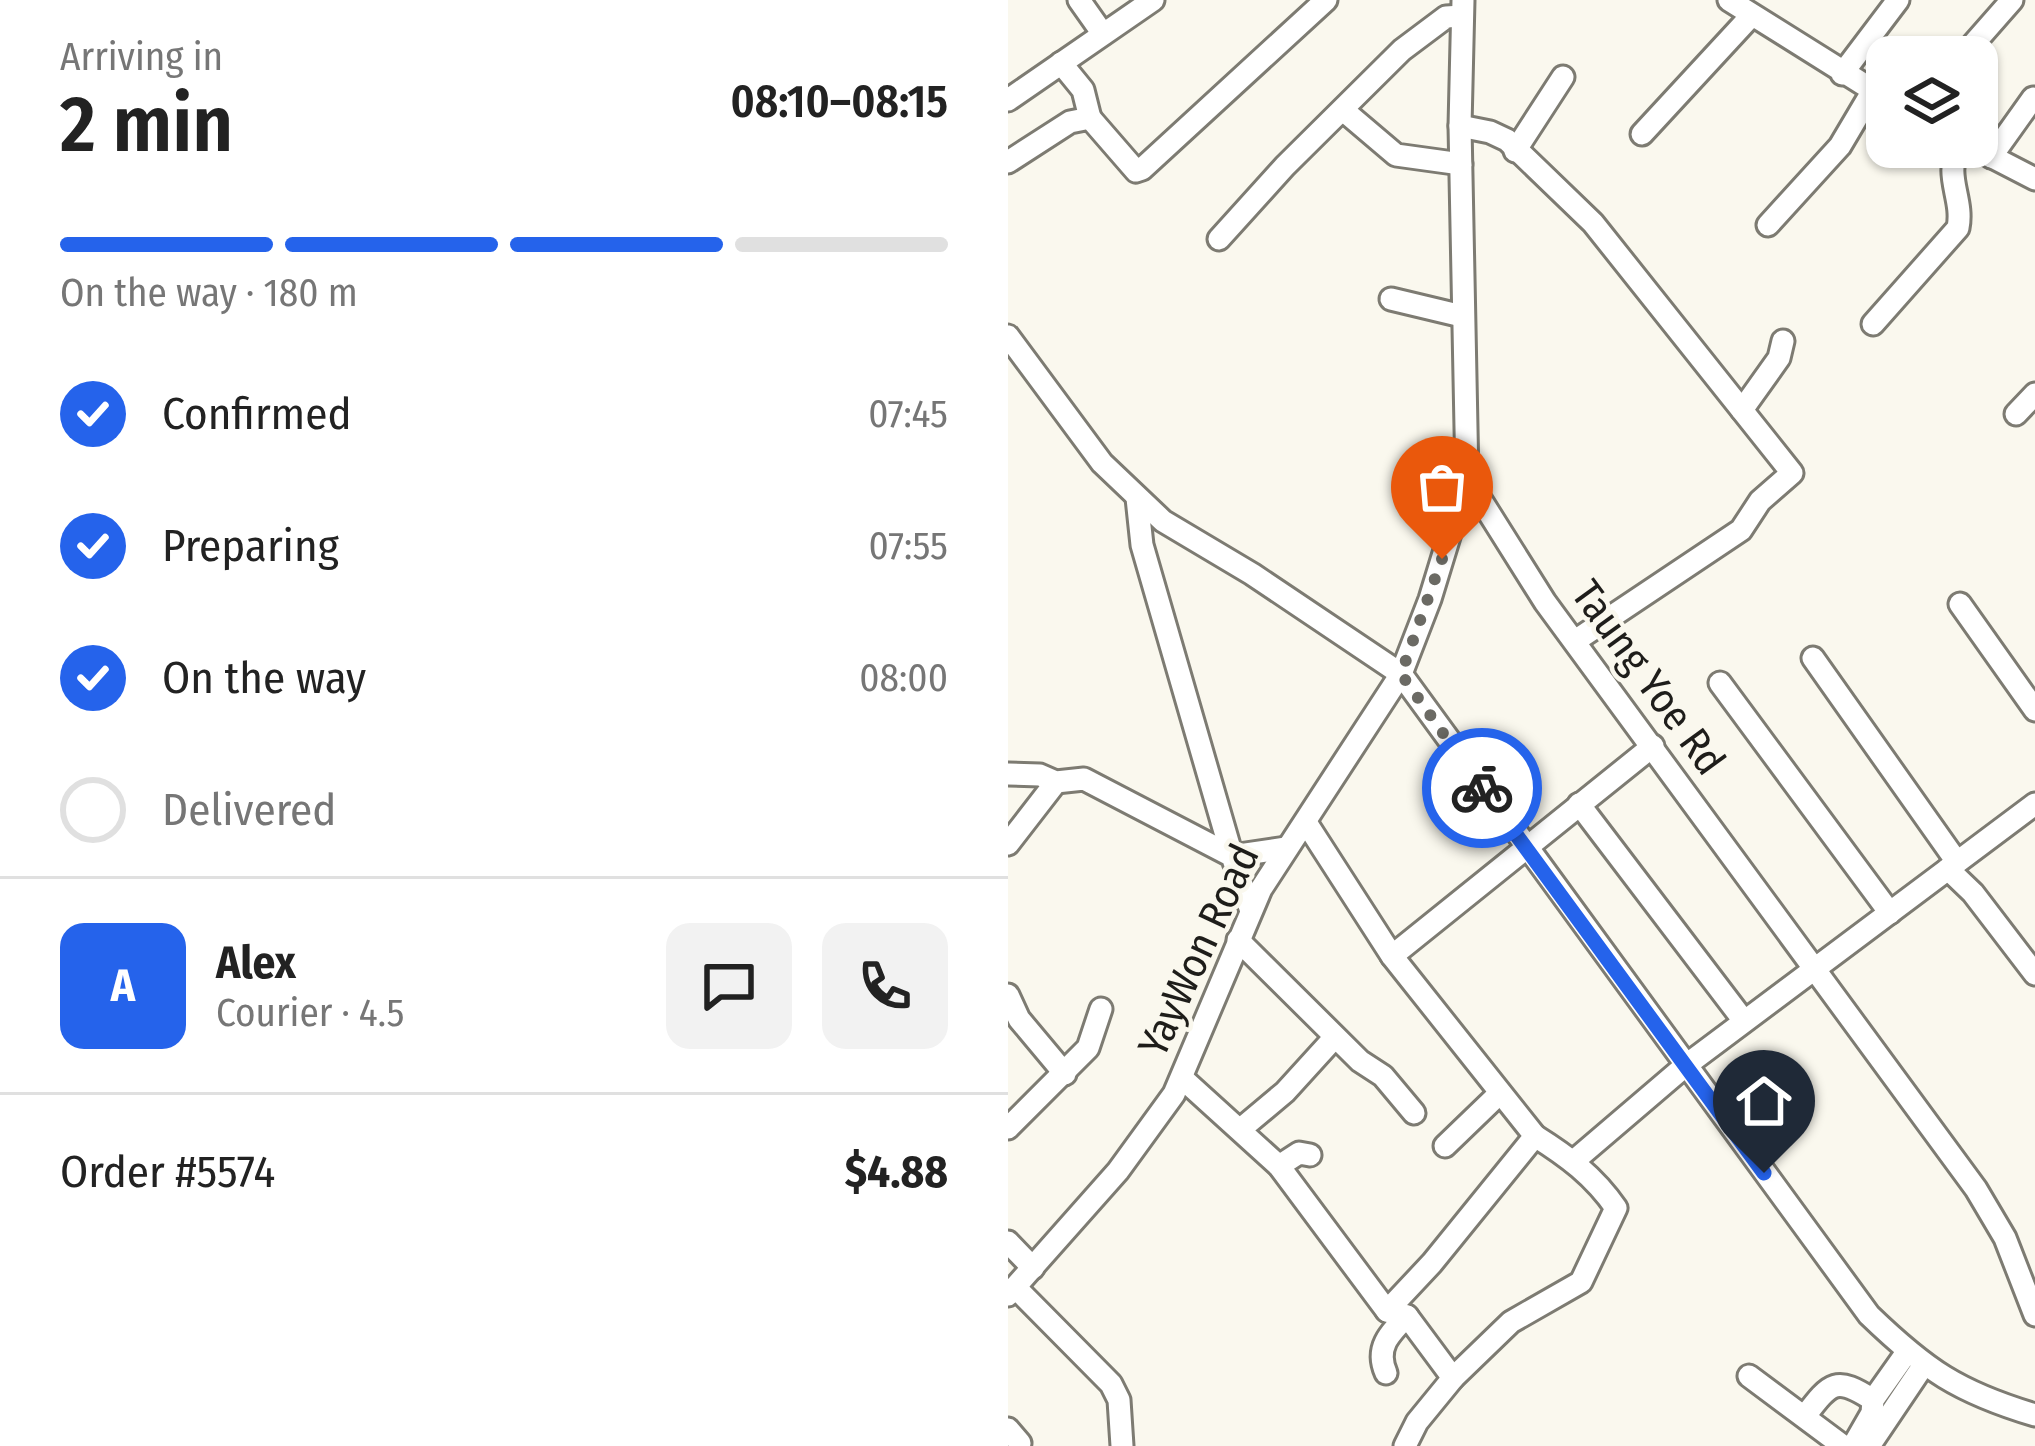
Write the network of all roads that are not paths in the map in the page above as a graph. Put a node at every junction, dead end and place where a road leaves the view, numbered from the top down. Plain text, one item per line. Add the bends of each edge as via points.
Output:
1 (1079, 0) edge
2 (1153, 0) edge
3 (1326, 0) edge
4 (1729, 0) edge
5 (1898, 0) edge
6 (2012, 0) edge
7 (1462, 8) edge
8 (1751, 16) junction
9 (1103, 34) junction
10 (1980, 36) edge
11 (1061, 63) junction
12 (1842, 74) junction
13 (1563, 77) dead end
14 (1866, 87) edge
15 (2033, 98) edge
16 (1008, 100) edge
17 (1343, 110) junction
18 (1866, 113) edge
19 (1090, 118) junction
20 (1460, 126) junction
21 (1642, 134) dead end
22 (1998, 135) edge
23 (1515, 151) junction
24 (1998, 160) edge
25 (1008, 162) edge
26 (1461, 164) junction
27 (1951, 168) edge
28 (2035, 179) edge
29 (1768, 225) dead end
30 (1219, 239) dead end
31 (1391, 299) dead end
32 (1462, 316) junction
33 (1873, 324) dead end
34 (1008, 336) edge
35 (1784, 341) dead end
36 (2035, 394) edge
37 (1742, 410) junction
38 (2016, 414) dead end
39 (1467, 478) junction
40 (1137, 498) junction
41 (1960, 604) dead end
42 (1575, 641) junction
43 (1814, 658) dead end
44 (1401, 674) junction
45 (1720, 683) dead end
46 (2035, 710) edge
47 (1653, 746) junction
48 (1008, 774) edge
49 (1056, 782) junction
50 (1579, 804) junction
51 (2035, 804) edge
52 (1307, 824) junction
53 (1008, 844) edge
54 (1524, 847) junction
55 (1286, 848) junction
56 (1232, 856) junction
57 (1953, 865) junction
58 (1251, 911) junction
59 (1890, 913) junction
60 (1238, 940) junction
61 (1392, 956) junction
62 (1812, 969) junction
63 (2035, 974) edge
64 (1008, 995) edge
65 (1101, 1009) dead end
66 (1744, 1021) junction
67 (1335, 1036) junction
68 (1685, 1066) junction
69 (1065, 1074) junction
70 (1182, 1078) junction
71 (1500, 1093) junction
72 (1414, 1113) dead end
73 (1008, 1128) edge
74 (1242, 1128) junction
75 (1534, 1136) junction
76 (1445, 1146) dead end
77 (1310, 1155) dead end
78 (1575, 1160) junction
79 (1279, 1166) junction
80 (1008, 1242) edge
81 (1033, 1268) junction
82 (1011, 1291) edge
83 (1397, 1313) junction
84 (2035, 1315) edge
85 (1915, 1359) junction
86 (1386, 1373) dead end
87 (1749, 1376) dead end
88 (1453, 1378) junction
89 (1874, 1400) junction
90 (2035, 1415) edge
91 (1805, 1416) junction
92 (1122, 1446) edge
93 (1405, 1446) edge
94 (1843, 1446) edge
95 (1852, 1446) edge
96 (1869, 1446) edge

1 - 9 street
2 - 9 street
3 - 19 street via 1142,170
4 - 8 street
5 - 12 street
6 - 10 street
7 - 17 street via 1428,28
7 - 20 street, Taung Yoe Rd
8 - 12 street
8 - 21 street
9 - 11 street
11 - 16 street
11 - 19 street via 1083,90
12 - 14 street
13 - 23 street
15 - 22 street
17 - 26 street via 1396,155
17 - 30 street
18 - 29 street
19 - 25 street
20 - 23 street via 1490,132
20 - 26 street, Taung Yoe Rd
23 - 37 street via 1593,223
24 - 28 street
26 - 32 street, Taung Yoe Rd
27 - 33 street via 1958,228
31 - 32 street
32 - 39 street, Taung Yoe Rd
34 - 40 street
35 - 37 street
36 - 38 street
37 - 42 street via 1792,473 1741,530
39 - 42 street, Taung Yoe Rd
39 - 44 street, YayWon Road
40 - 44 street
40 - 56 street via 1142,544
41 - 46 street
42 - 47 street, Taung Yoe Rd
43 - 57 street
44 - 52 street, YayWon Road
44 - 54 street
45 - 59 street
47 - 50 street
47 - 62 street, Taung Yoe Rd
48 - 49 street
49 - 53 street
49 - 56 street via 1084,779
50 - 54 street
50 - 66 street
51 - 57 street
52 - 55 street, YayWon Road
52 - 61 street
54 - 61 street
54 - 68 street
55 - 56 street
55 - 58 street, YayWon Road
56 - 58 street
57 - 59 street
57 - 63 street
58 - 60 street, YayWon Road
59 - 62 street
60 - 67 street
60 - 70 street, YayWon Road
61 - 71 street
62 - 66 street
62 - 84 street, Taung Yoe Rd via 1976,1189
64 - 69 street
65 - 69 street via 1088,1048
66 - 68 street
67 - 72 street
67 - 74 street
68 - 78 street
68 - 85 street via 1869,1315
69 - 73 street
70 - 74 street
70 - 81 street, YayWon Road via 1118,1172
71 - 75 street
71 - 76 street
74 - 79 street
75 - 78 street
75 - 83 street
77 - 79 street
78 - 88 street via 1616,1208 1581,1282 1511,1322
79 - 83 street
80 - 81 street
81 - 82 street, YayWon Road
82 - 92 street via 1111,1384
83 - 86 street via 1382,1346
83 - 88 street
85 - 89 street
85 - 90 street via 1997,1404
85 - 96 street
87 - 91 street
88 - 93 street
89 - 91 street via 1835,1384
89 - 95 street
91 - 94 street

